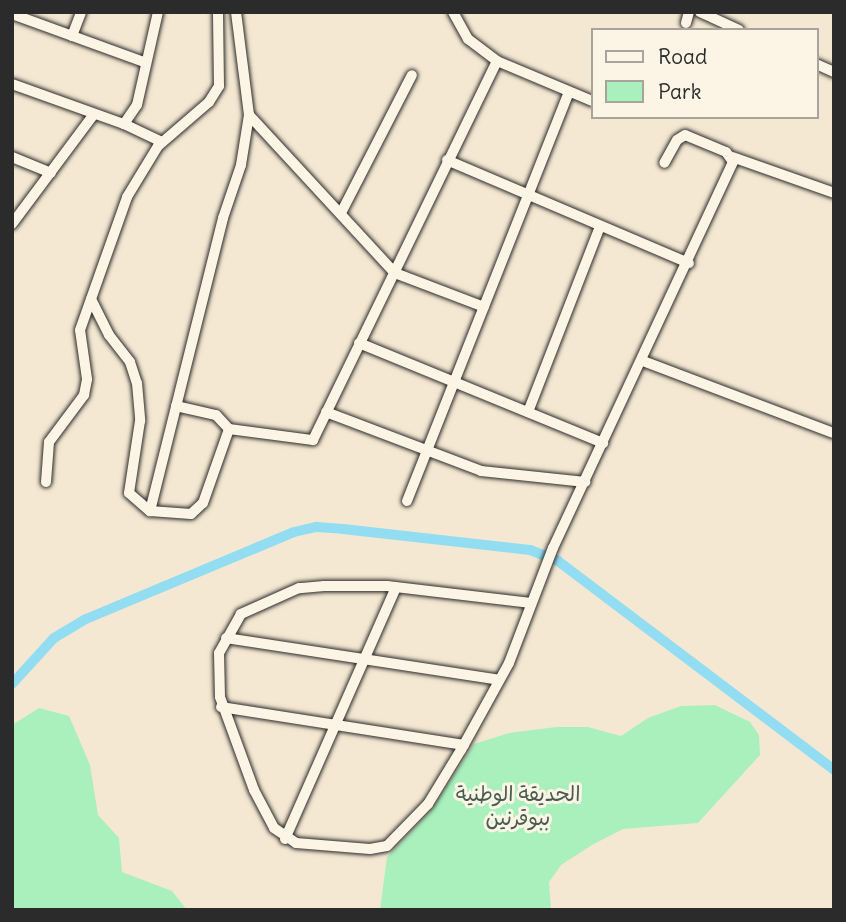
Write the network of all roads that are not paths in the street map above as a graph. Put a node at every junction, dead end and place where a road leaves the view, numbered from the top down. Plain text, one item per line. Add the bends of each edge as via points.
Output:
1 (81, 12) edge
2 (158, 12) edge
3 (218, 12) edge
4 (236, 12) edge
5 (453, 12) edge
6 (700, 12) edge
7 (12, 14) edge
8 (735, 28) edge
9 (72, 36) junction
10 (497, 61) junction
11 (144, 62) junction
12 (818, 65) edge
13 (834, 72) edge
14 (412, 75) dead end
15 (12, 84) edge
16 (569, 92) junction
17 (590, 100) edge
18 (94, 114) junction
19 (248, 115) junction
20 (124, 124) junction
21 (162, 142) junction
22 (732, 157) junction
23 (12, 158) edge
24 (447, 160) junction
25 (664, 163) dead end
26 (51, 173) junction
27 (834, 193) edge
28 (526, 195) junction
29 (341, 214) junction
30 (12, 224) edge
31 (600, 226) junction
32 (689, 263) junction
33 (395, 272) junction
34 (91, 299) junction
35 (484, 307) junction
36 (359, 344) junction
37 (643, 361) junction
38 (455, 382) junction
39 (176, 406) junction
40 (326, 412) junction
41 (528, 412) junction
42 (229, 429) junction
43 (834, 433) edge
44 (603, 443) junction
45 (425, 451) junction
46 (46, 482) dead end
47 (584, 482) junction
48 (407, 501) dead end
49 (150, 511) junction
50 (396, 587) junction
51 (531, 603) junction
52 (226, 638) junction
53 (367, 661) junction
54 (499, 680) junction
55 (221, 706) junction
56 (338, 722) junction
57 (464, 745) junction
58 (285, 839) junction

1 - 9 street
2 - 11 street
3 - 21 street via 221,78 216,94
4 - 19 street
5 - 10 street via 468,39
6 - 8 street
7 - 9 street
9 - 11 street
10 - 16 street
10 - 24 street
11 - 20 street via 137,106
12 - 13 street
14 - 29 street
15 - 18 street
16 - 17 street
16 - 28 street
18 - 20 street
18 - 26 street
19 - 29 street
19 - 39 street via 241,165 223,218
20 - 21 street
21 - 34 street via 128,197
22 - 25 street via 685,135
22 - 27 street
22 - 32 street
23 - 26 street
24 - 28 street
24 - 33 street
26 - 30 street
28 - 31 street
28 - 35 street
29 - 33 street
31 - 32 street
31 - 41 street
32 - 37 street
33 - 35 street
33 - 36 street
34 - 46 street via 79,338 86,387 80,405 49,442
34 - 49 street via 134,370 139,421 128,492
35 - 38 street
36 - 38 street
36 - 40 street
37 - 43 street
37 - 44 street
38 - 41 street
38 - 45 street
39 - 42 street via 216,415
39 - 49 street
40 - 42 street via 309,442
40 - 45 street
41 - 44 street
42 - 49 street via 197,510 181,516
44 - 47 street
45 - 47 street via 481,471
45 - 48 street
47 - 51 street
50 - 51 street
50 - 52 street via 299,588 241,614
50 - 53 street
51 - 54 street
52 - 53 street
52 - 55 street via 219,653
53 - 54 street
53 - 56 street
54 - 57 street
55 - 56 street
55 - 58 street via 254,790
56 - 57 street
56 - 58 street
57 - 58 street via 428,804 387,846 370,849

